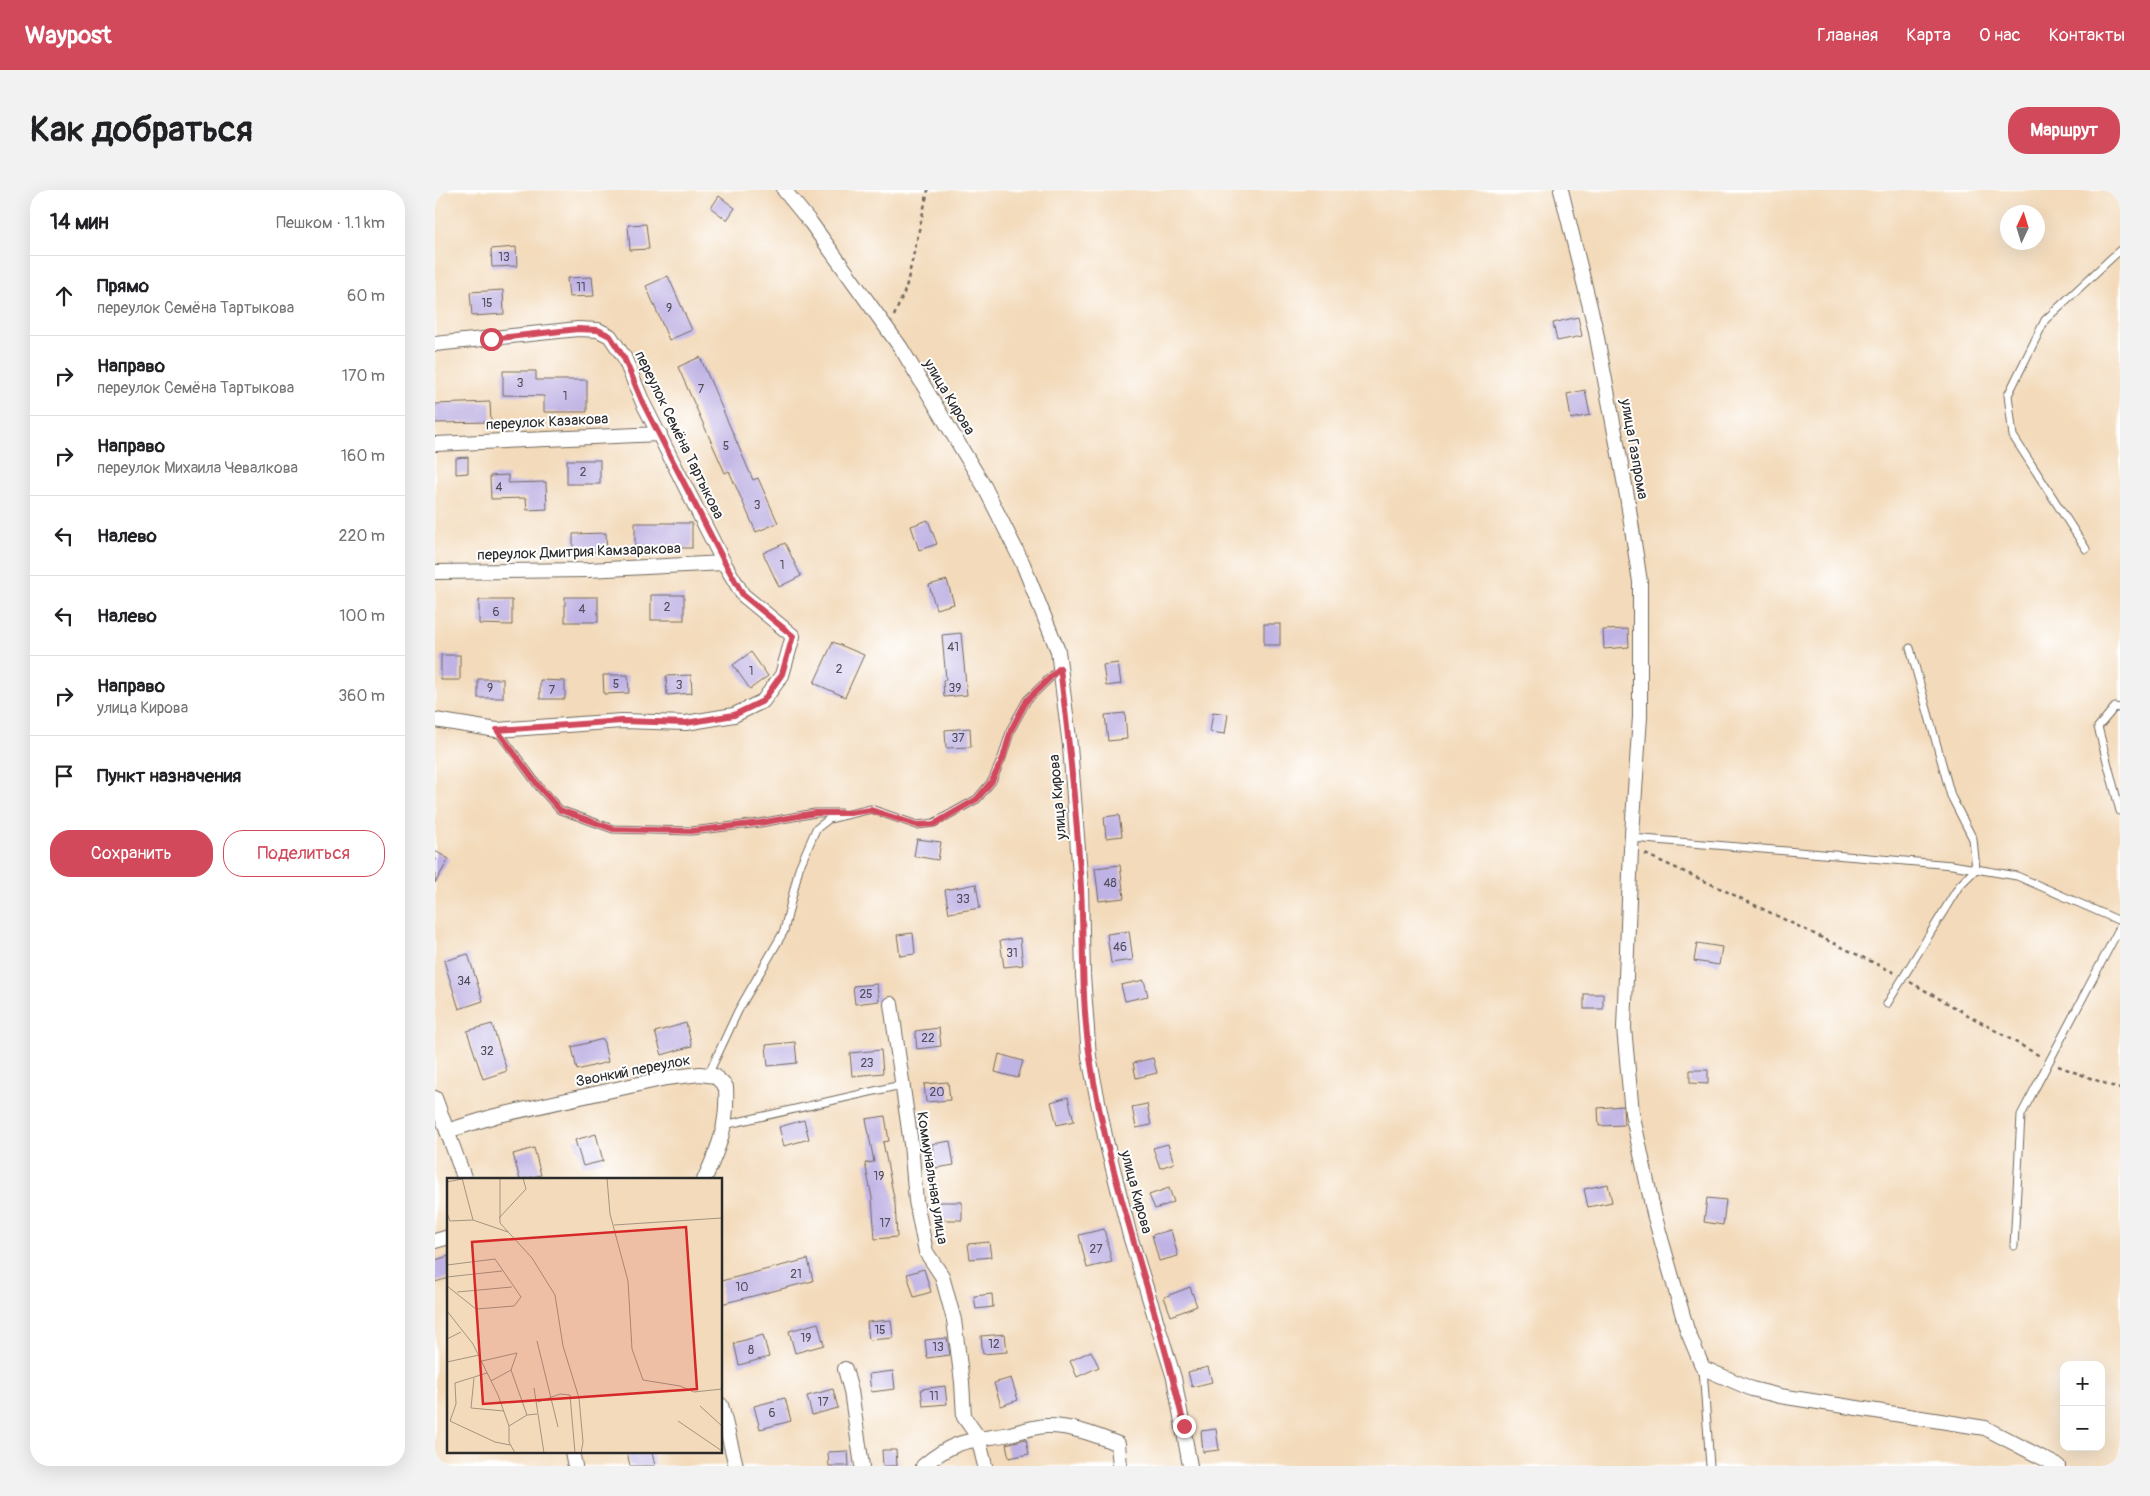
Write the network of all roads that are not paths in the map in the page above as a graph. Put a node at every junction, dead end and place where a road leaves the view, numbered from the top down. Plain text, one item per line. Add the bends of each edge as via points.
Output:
1 (784, 190) edge
2 (1561, 190) edge
3 (2120, 250) edge
4 (435, 344) edge
5 (660, 434) junction
6 (435, 444) edge
7 (2086, 549) dead end
8 (725, 563) junction
9 (435, 572) edge
10 (1909, 648) dead end
11 (1060, 668) junction
12 (2120, 708) edge
13 (435, 720) edge
14 (497, 730) junction
15 (2120, 811) edge
16 (849, 813) junction
17 (1632, 844) junction
18 (1976, 869) junction
19 (2120, 921) edge
20 (2120, 926) edge
21 (891, 1004) dead end
22 (1887, 1004) dead end
23 (708, 1075) junction
24 (901, 1085) junction
25 (435, 1098) edge
26 (724, 1125) junction
27 (447, 1131) junction
28 (464, 1178) edge
29 (705, 1178) edge
30 (2014, 1246) dead end
31 (1703, 1368) junction
32 (845, 1369) dead end
33 (723, 1414) edge
34 (978, 1437) junction
35 (737, 1466) edge
36 (862, 1466) edge
37 (923, 1466) edge
38 (985, 1466) edge
39 (1120, 1466) edge
40 (1190, 1466) edge
41 (1710, 1466) edge
42 (2058, 1466) edge

1 - 11 street, улица Кирова via 888,330 984,486 1023,564 1058,651
2 - 17 street, улица Газпрома via 1595,327 1640,582 1640,717
3 - 7 lane via 2045,320 2009,395 2013,436
4 - 5 street, переулок Семёна Тартыкова via 578,329 598,330 610,336 624,358
5 - 6 street, переулок Казакова
5 - 8 street, переулок Семёна Тартыкова
8 - 9 street, переулок Дмитрия Камзаракова via 598,570
8 - 14 street, переулок Семёна Тартыкова via 743,595 793,636 782,674 763,701 734,715 686,723 622,721
10 - 18 lane via 1951,796 1973,839
11 - 16 lane via 1027,700 1011,730 992,781 977,799 934,824 917,825 871,810
11 - 40 street, улица Кирова via 1070,746 1081,888 1089,1057 1125,1217 1174,1378
12 - 15 lane via 2115,707 2098,727
13 - 14 street
14 - 16 lane via 560,810 613,829 691,831 815,813
16 - 23 lane via 829,818 816,829 799,868 784,931
17 - 18 lane
17 - 31 street, улица Газпрома via 1625,1028 1633,1113 1654,1214 1687,1330
18 - 19 lane via 2017,876
18 - 22 lane via 1959,886
20 - 30 lane via 2021,1114
21 - 24 street, Коммунальная улица
23 - 26 street, Звонкий переулок via 715,1076 726,1086
23 - 27 street, Звонкий переулок via 666,1078 495,1116
24 - 26 lane
24 - 34 street, Коммунальная улица via 926,1252 942,1276 954,1320 964,1417
25 - 27 street
26 - 29 street, Звонкий переулок via 717,1153
27 - 28 street
31 - 41 lane
31 - 42 street via 1752,1389 1781,1396 1985,1428
32 - 36 street
33 - 35 street
34 - 37 street via 952,1445
34 - 38 street, Коммунальная улица
34 - 39 street via 1047,1426 1071,1428 1118,1444

